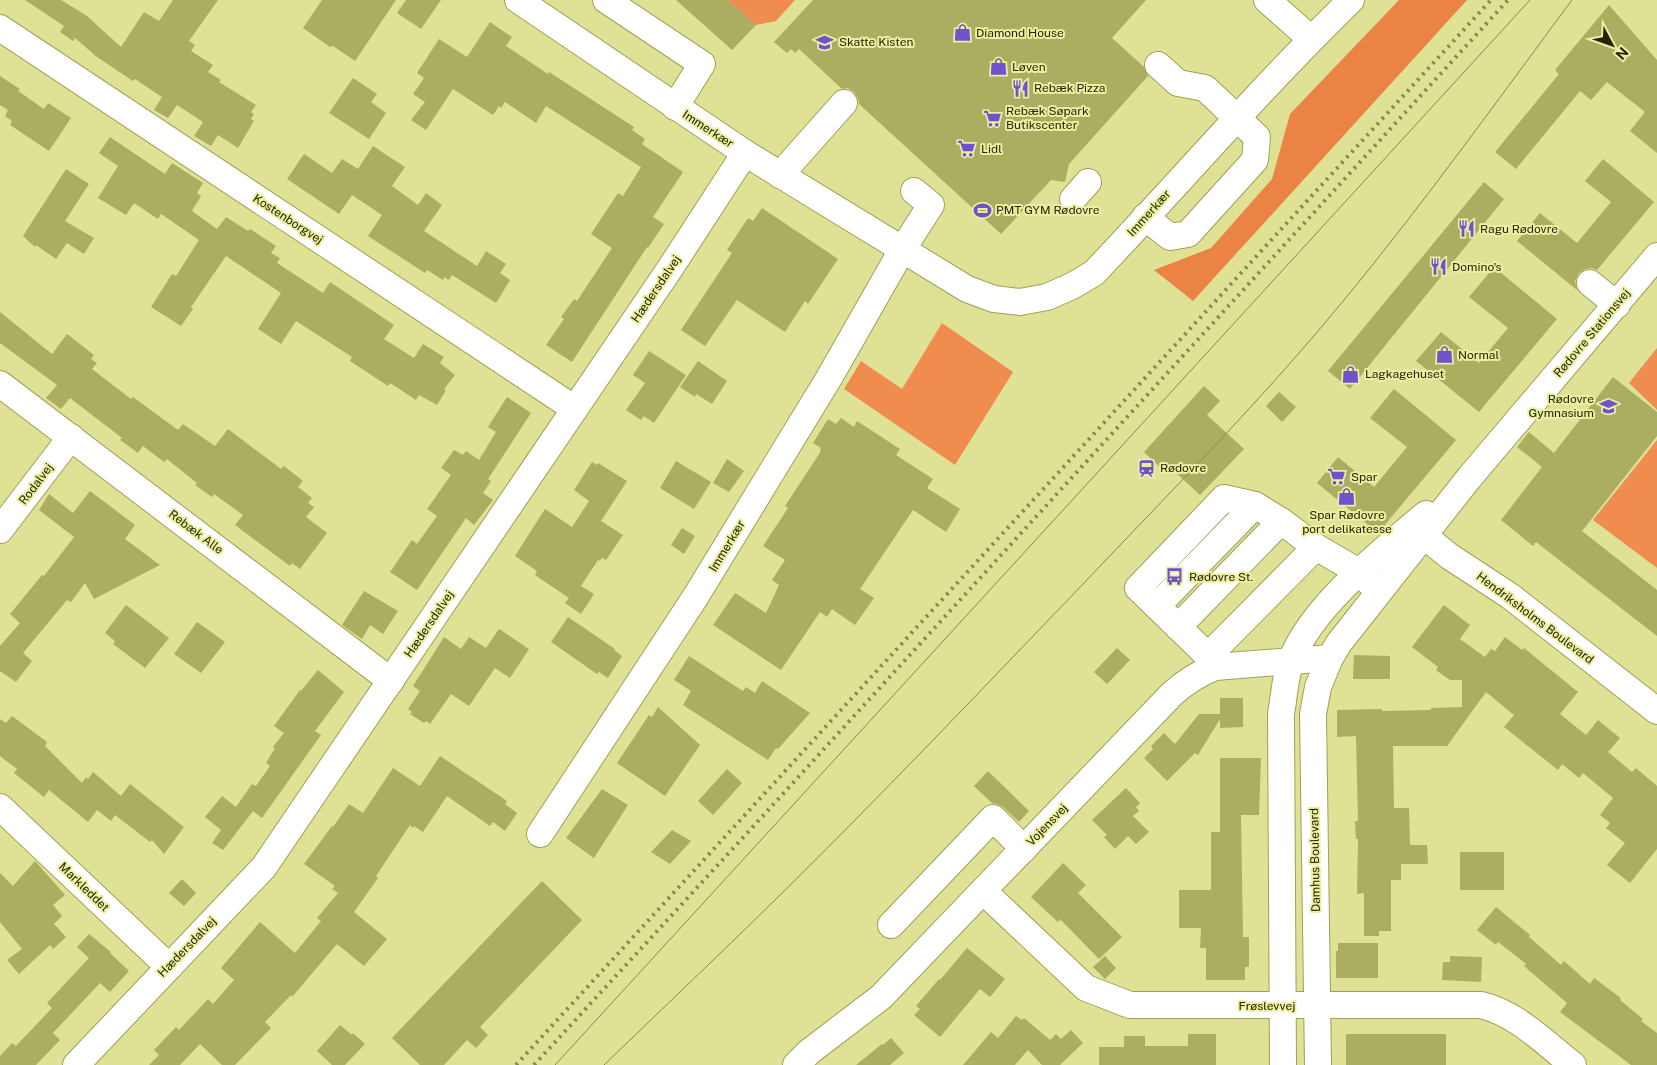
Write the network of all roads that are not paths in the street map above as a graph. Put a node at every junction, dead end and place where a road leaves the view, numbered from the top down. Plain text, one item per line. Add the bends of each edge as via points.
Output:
1 (518, 0) edge
2 (606, 0) edge
3 (1267, 0) edge
4 (1351, 0) edge
5 (0, 28) edge
6 (1311, 39) junction
7 (1158, 65) dead end
8 (844, 104) dead end
9 (675, 107) junction
10 (1236, 118) junction
11 (745, 153) junction
12 (780, 175) junction
13 (914, 191) dead end
14 (1145, 217) junction
15 (902, 250) junction
16 (1657, 256) edge
17 (1590, 283) dead end
18 (1617, 305) junction
19 (0, 384) edge
20 (575, 409) junction
21 (71, 437) junction
22 (1281, 521) junction
23 (0, 530) edge
24 (1418, 531) junction
25 (1316, 548) junction
26 (1360, 572) junction
27 (1378, 592) junction
28 (1178, 627) junction
29 (1330, 658) junction
30 (1211, 662) junction
31 (1291, 662) junction
32 (391, 681) junction
33 (1657, 711) edge
34 (0, 807) edge
35 (540, 834) dead end
36 (1024, 849) junction
37 (983, 891) junction
38 (891, 925) dead end
39 (169, 967) junction
40 (1284, 1006) junction
41 (1317, 1006) junction
42 (76, 1065) edge
43 (796, 1065) edge
44 (1283, 1065) edge
45 (1318, 1065) edge
46 (1573, 1065) edge

1 - 9 street, Immerkær
2 - 9 street via 702,64
3 - 6 street
4 - 6 street, Immerkær
5 - 20 street, Kostenborgvej
6 - 10 street, Immerkær
7 - 10 street via 1178,84 1204,88
8 - 12 street
9 - 11 street, Immerkær
10 - 14 street, Immerkær
10 - 14 street via 1257,137 1255,160 1188,234 1170,237
11 - 12 street, Immerkær
11 - 20 street, Hædersdalvej
12 - 15 street, Immerkær
13 - 15 street via 931,205
14 - 15 street, Immerkær via 1094,273 1047,297 1020,302 994,299 967,289
15 - 35 street, Immerkær via 829,378 696,596
16 - 18 street, Rødovre Stationsvej
17 - 18 street
18 - 24 street, Rødovre Stationsvej via 1469,478
19 - 21 street, Rebæk Alle
20 - 32 street, Hædersdalvej
21 - 23 street, Rodalvej
21 - 32 street, Rebæk Alle
22 - 25 street
22 - 28 street
22 - 28 street via 1256,505 1224,498 1138,588
24 - 26 street, Rødovre Stationsvej
24 - 27 street, Rødovre Stationsvej
24 - 33 street, Hendriksholms Boulevard via 1449,556 1510,596
25 - 26 street
25 - 30 street
26 - 27 street
26 - 31 street, Rødovre Stationsvej via 1322,612
27 - 29 street, Rødovre Stationsvej
28 - 30 street
29 - 31 street, Vojensvej
29 - 41 street, Damhus Boulevard via 1318,687 1313,714
30 - 31 street, Vojensvej
30 - 36 street, Vojensvej via 1172,694
31 - 40 street via 1281,714
32 - 39 street, Hædersdalvej via 264,867
34 - 39 street, Markleddet
36 - 37 street, Vojensvej
36 - 38 street via 993,818
37 - 40 street, Frøslevvej via 1086,988 1121,1002 1130,1005
37 - 43 street, Vojensvej via 881,997 808,1052
39 - 42 street, Hædersdalvej
40 - 41 street, Frøslevvej
40 - 44 street
41 - 45 street, Damhus Boulevard
41 - 46 street, Frøslevvej via 1480,1005 1494,1008 1529,1030

